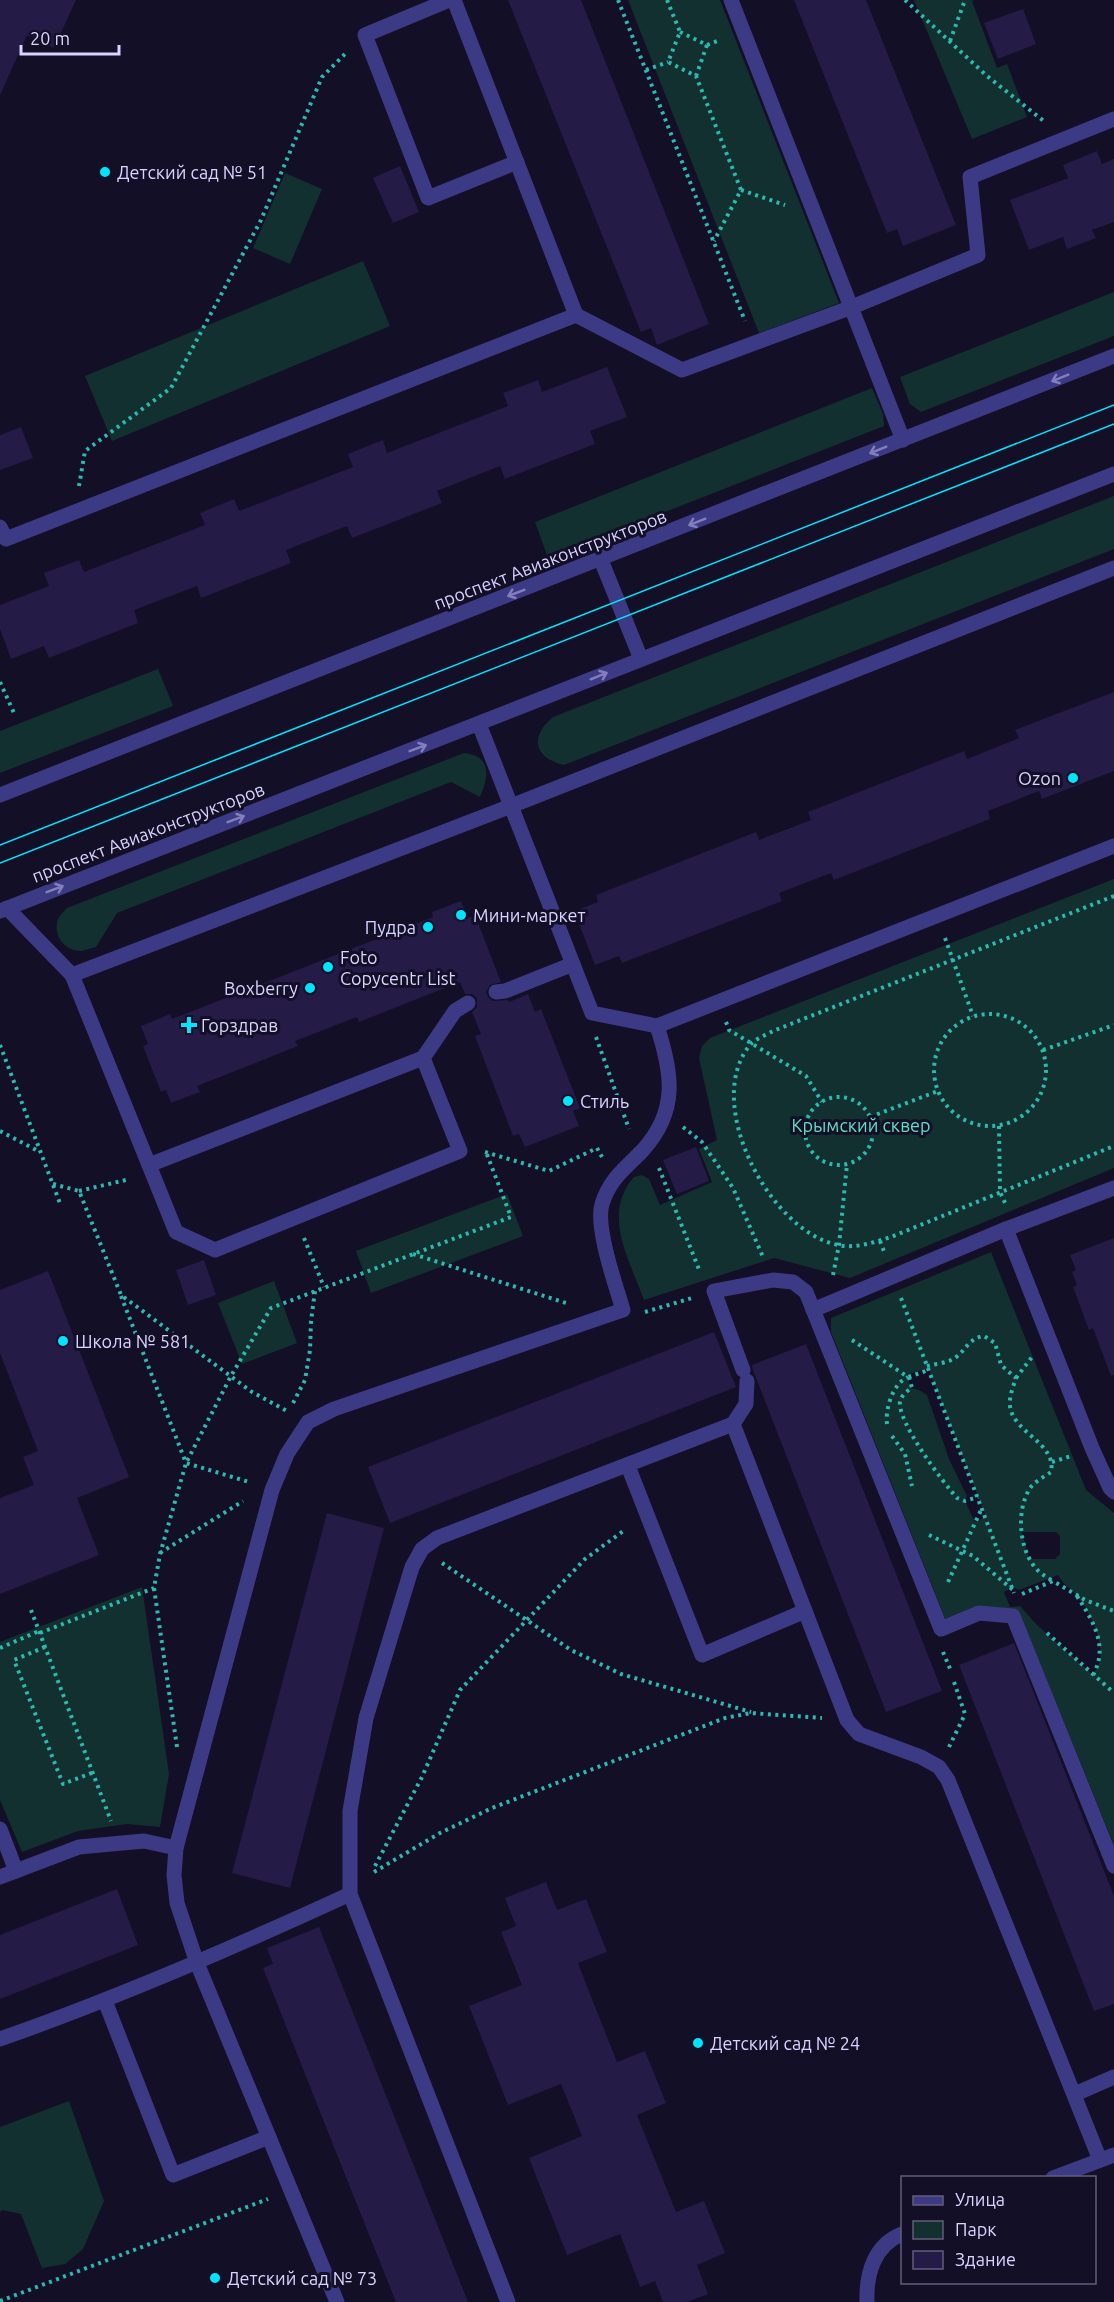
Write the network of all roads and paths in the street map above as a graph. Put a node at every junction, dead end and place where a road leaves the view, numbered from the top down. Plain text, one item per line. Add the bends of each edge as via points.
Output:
1 (449, 0) edge
2 (454, 0) edge
3 (618, 0) edge
4 (667, 0) edge
5 (731, 0) edge
6 (905, 0) edge
7 (965, 0) edge
8 (680, 32) junction
9 (365, 35) junction
10 (950, 41) junction
11 (668, 62) junction
12 (646, 70) junction
13 (696, 76) junction
14 (1114, 119) edge
15 (1066, 138) junction
16 (517, 162) junction
17 (741, 190) junction
18 (816, 215) junction
19 (714, 241) junction
20 (852, 307) junction
21 (576, 315) junction
22 (754, 344) junction
23 (1114, 356) edge
24 (903, 440) junction
25 (1114, 474) edge
26 (74, 512) junction
27 (0, 527) edge
28 (601, 560) junction
29 (1114, 568) edge
30 (641, 659) junction
31 (0, 682) edge
32 (14, 713) dead end
33 (479, 724) junction
34 (0, 795) edge
35 (511, 806) junction
36 (1114, 846) edge
37 (1114, 896) edge
38 (4, 909) edge
39 (936, 917) junction
40 (953, 960) junction
41 (573, 964) junction
42 (72, 975) junction
43 (496, 992) dead end
44 (468, 1003) dead end
45 (973, 1016) junction
46 (1114, 1025) edge
47 (657, 1026) junction
48 (750, 1044) junction
49 (0, 1045) edge
50 (1043, 1050) junction
51 (423, 1058) junction
52 (938, 1092) junction
53 (822, 1102) junction
54 (665, 1113) junction
55 (870, 1117) junction
56 (999, 1126) junction
57 (0, 1131) edge
58 (1114, 1146) edge
59 (460, 1151) junction
60 (41, 1152) junction
61 (486, 1152) junction
62 (847, 1164) junction
63 (149, 1165) junction
64 (613, 1179) junction
65 (53, 1184) junction
66 (1114, 1188) edge
67 (79, 1191) junction
68 (1000, 1192) junction
69 (61, 1206) dead end
70 (296, 1217) junction
71 (1006, 1229) junction
72 (839, 1245) junction
73 (412, 1254) junction
74 (893, 1277) junction
75 (773, 1280) junction
76 (324, 1287) junction
77 (315, 1291) junction
78 (714, 1291) junction
79 (121, 1295) junction
80 (576, 1307) dead end
81 (623, 1310) junction
82 (813, 1310) junction
83 (850, 1339) dead end
84 (1032, 1356) dead end
85 (928, 1368) junction
86 (231, 1376) junction
87 (908, 1377) junction
88 (1016, 1378) junction
89 (733, 1424) junction
90 (1072, 1456) dead end
91 (1052, 1462) junction
92 (186, 1463) junction
93 (628, 1466) junction
94 (269, 1489) junction
95 (912, 1490) dead end
96 (1114, 1492) edge
97 (978, 1497) junction
98 (982, 1509) junction
99 (647, 1516) junction
100 (924, 1532) dead end
101 (422, 1549) junction
102 (963, 1551) junction
103 (160, 1554) junction
104 (1053, 1581) junction
105 (154, 1588) junction
106 (1013, 1590) junction
107 (1075, 1593) junction
108 (31, 1610) dead end
109 (805, 1611) junction
110 (1114, 1611) edge
111 (934, 1612) junction
112 (527, 1620) junction
113 (1041, 1627) dead end
114 (40, 1632) junction
115 (45, 1647) junction
116 (0, 1648) edge
117 (1093, 1675) junction
118 (954, 1682) dead end
119 (1114, 1693) edge
120 (751, 1713) junction
121 (847, 1720) junction
122 (939, 1767) junction
123 (94, 1772) junction
124 (197, 1775) junction
125 (0, 1829) edge
126 (116, 1842) junction
127 (176, 1848) junction
128 (1114, 1866) edge
129 (16, 1871) junction
130 (0, 1877) edge
131 (350, 1894) junction
132 (197, 1963) junction
133 (105, 2001) junction
134 (0, 2039) edge
135 (1114, 2078) edge
136 (1075, 2094) junction
137 (269, 2137) junction
138 (1107, 2157) edge
139 (1058, 2176) edge
140 (291, 2191) junction
141 (901, 2235) edge
142 (0, 2301) edge
143 (337, 2302) edge
144 (508, 2302) edge
145 (867, 2302) edge

1 - 9 street
2 - 16 street
3 - 12 path
4 - 8 path
5 - 18 street
6 - 10 path
7 - 10 path
8 - 11 path
8 - 13 path via 707,45
9 - 16 street via 428,198
9 - 26 path via 322,77 261,220 171,387 85,451
10 - 15 path via 987,76
11 - 12 path
11 - 13 path
12 - 19 path
13 - 17 path
14 - 15 street
15 - 20 street via 970,177 978,255
16 - 21 street
17 - 18 path
17 - 19 path
18 - 20 street
19 - 22 path
20 - 22 street
20 - 24 street
21 - 22 street via 682,370
21 - 26 street
23 -> 24 street, проспект Авиаконструкторов
24 -> 28 street, проспект Авиаконструкторов
25 - 30 street, проспект Авиаконструкторов
26 - 27 street via 6,539
28 - 30 street
28 -> 34 street, проспект Авиаконструкторов
29 - 35 street
33 -> 30 street, проспект Авиаконструкторов
31 - 32 path
33 - 35 street
38 -> 33 street, проспект Авиаконструкторов
35 - 41 street
35 - 42 street
36 - 39 street
37 - 40 path
38 - 42 street
39 - 40 path
39 - 47 street
40 - 45 path
40 - 48 path via 773,1031
41 - 43 street
41 - 47 street via 592,1013
42 - 63 street
44 - 51 street via 455,1011
45 - 50 path via 1007,1016 1035,1036
45 - 52 path via 944,1038 936,1055
46 - 50 path
47 - 54 street via 671,1085
48 - 53 path via 806,1076
48 - 72 path via 737,1067 733,1095 739,1131 754,1168 774,1200 795,1223 818,1238
49 - 60 path
50 - 56 path via 1045,1083 1039,1099 1029,1112
51 - 59 street
51 - 63 street
52 - 55 path
52 - 56 path via 945,1105 963,1119
53 - 55 path via 844,1097 863,1107
53 - 62 path via 808,1118 806,1139 817,1157 836,1165
54 - 64 street via 644,1149
54 - 75 path via 702,1142 732,1188
55 - 62 path via 872,1140 858,1160
56 - 68 path
57 - 60 path
58 - 68 path
59 - 61 path
59 - 70 street
60 - 65 path
61 - 64 path via 549,1171 597,1148
61 - 73 path via 511,1217
62 - 72 path
63 - 67 path via 136,1178
63 - 70 street via 176,1232 215,1250
64 - 81 street via 601,1205 602,1230
65 - 67 path
65 - 69 path
66 - 71 street
67 - 79 path
68 - 71 path via 1008,1212
68 - 72 path via 891,1237 865,1245
70 - 76 path
71 - 74 street
71 - 96 street via 1092,1448
72 - 82 path via 834,1274
73 - 76 path
73 - 80 path
74 - 82 street
74 - 85 path
75 - 78 street
75 - 82 street via 794,1282 806,1292
76 - 77 path
77 - 86 path via 271,1308
77 - 86 path via 304,1380 288,1412
78 - 81 path via 648,1312
78 - 89 street via 745,1376 746,1404
79 - 86 path
79 - 92 path
81 - 94 street via 308,1422
82 - 111 street
83 - 87 path
84 - 88 path
85 - 87 path
85 - 88 path via 957,1357 972,1339 984,1336 995,1343 1001,1365
85 - 97 path
86 - 92 path
87 - 95 path via 903,1378 886,1410 889,1430 905,1454
87 - 97 path via 912,1388 904,1395 901,1407 916,1443 957,1498 965,1502
88 - 91 path via 1011,1394 1012,1414
89 - 93 street
89 - 109 street
90 - 91 path
91 - 104 path via 1051,1472 1029,1489 1022,1527 1030,1561
92 - 94 path
92 - 103 path
93 - 99 street
93 - 101 street via 437,1538
94 - 103 path
94 - 124 street
97 - 98 path
98 - 102 path
98 - 106 path
99 - 109 street via 702,1654
99 - 112 path via 585,1559
100 - 102 path
101 - 112 path
101 - 131 street via 412,1567 366,1718 350,1811
102 - 106 path
102 - 111 path
103 - 105 path
104 - 106 path via 1016,1597
104 - 107 path
105 - 114 path
105 - 124 path via 179,1759
107 - 110 path
107 - 117 path via 1098,1636 1100,1655
108 - 114 path
109 - 121 street
111 - 128 street via 941,1629 979,1613 1013,1616
112 - 120 path via 571,1650 621,1674
112 - 120 path via 460,1690 422,1777 371,1874 492,1808 724,1718
113 - 117 path
114 - 115 path
114 - 116 path
115 - 123 path
115 - 123 path via 14,1660 63,1784
117 - 119 path
118 - 122 path via 965,1714
120 - 121 path
121 - 122 street via 859,1734
122 - 136 street
123 - 126 path
124 - 127 street
125 - 129 street
126 - 127 street via 144,1841
126 - 129 street via 80,1847
127 - 132 street via 177,1903
129 - 130 street
131 - 132 street
131 - 144 street
132 - 133 street
132 - 137 street
133 - 134 street
133 - 137 street via 172,2175
135 - 136 street
136 - 138 street
137 - 140 street
138 - 139 street
140 - 142 path
140 - 143 street
141 - 145 street via 892,2238 873,2260 866,2286

